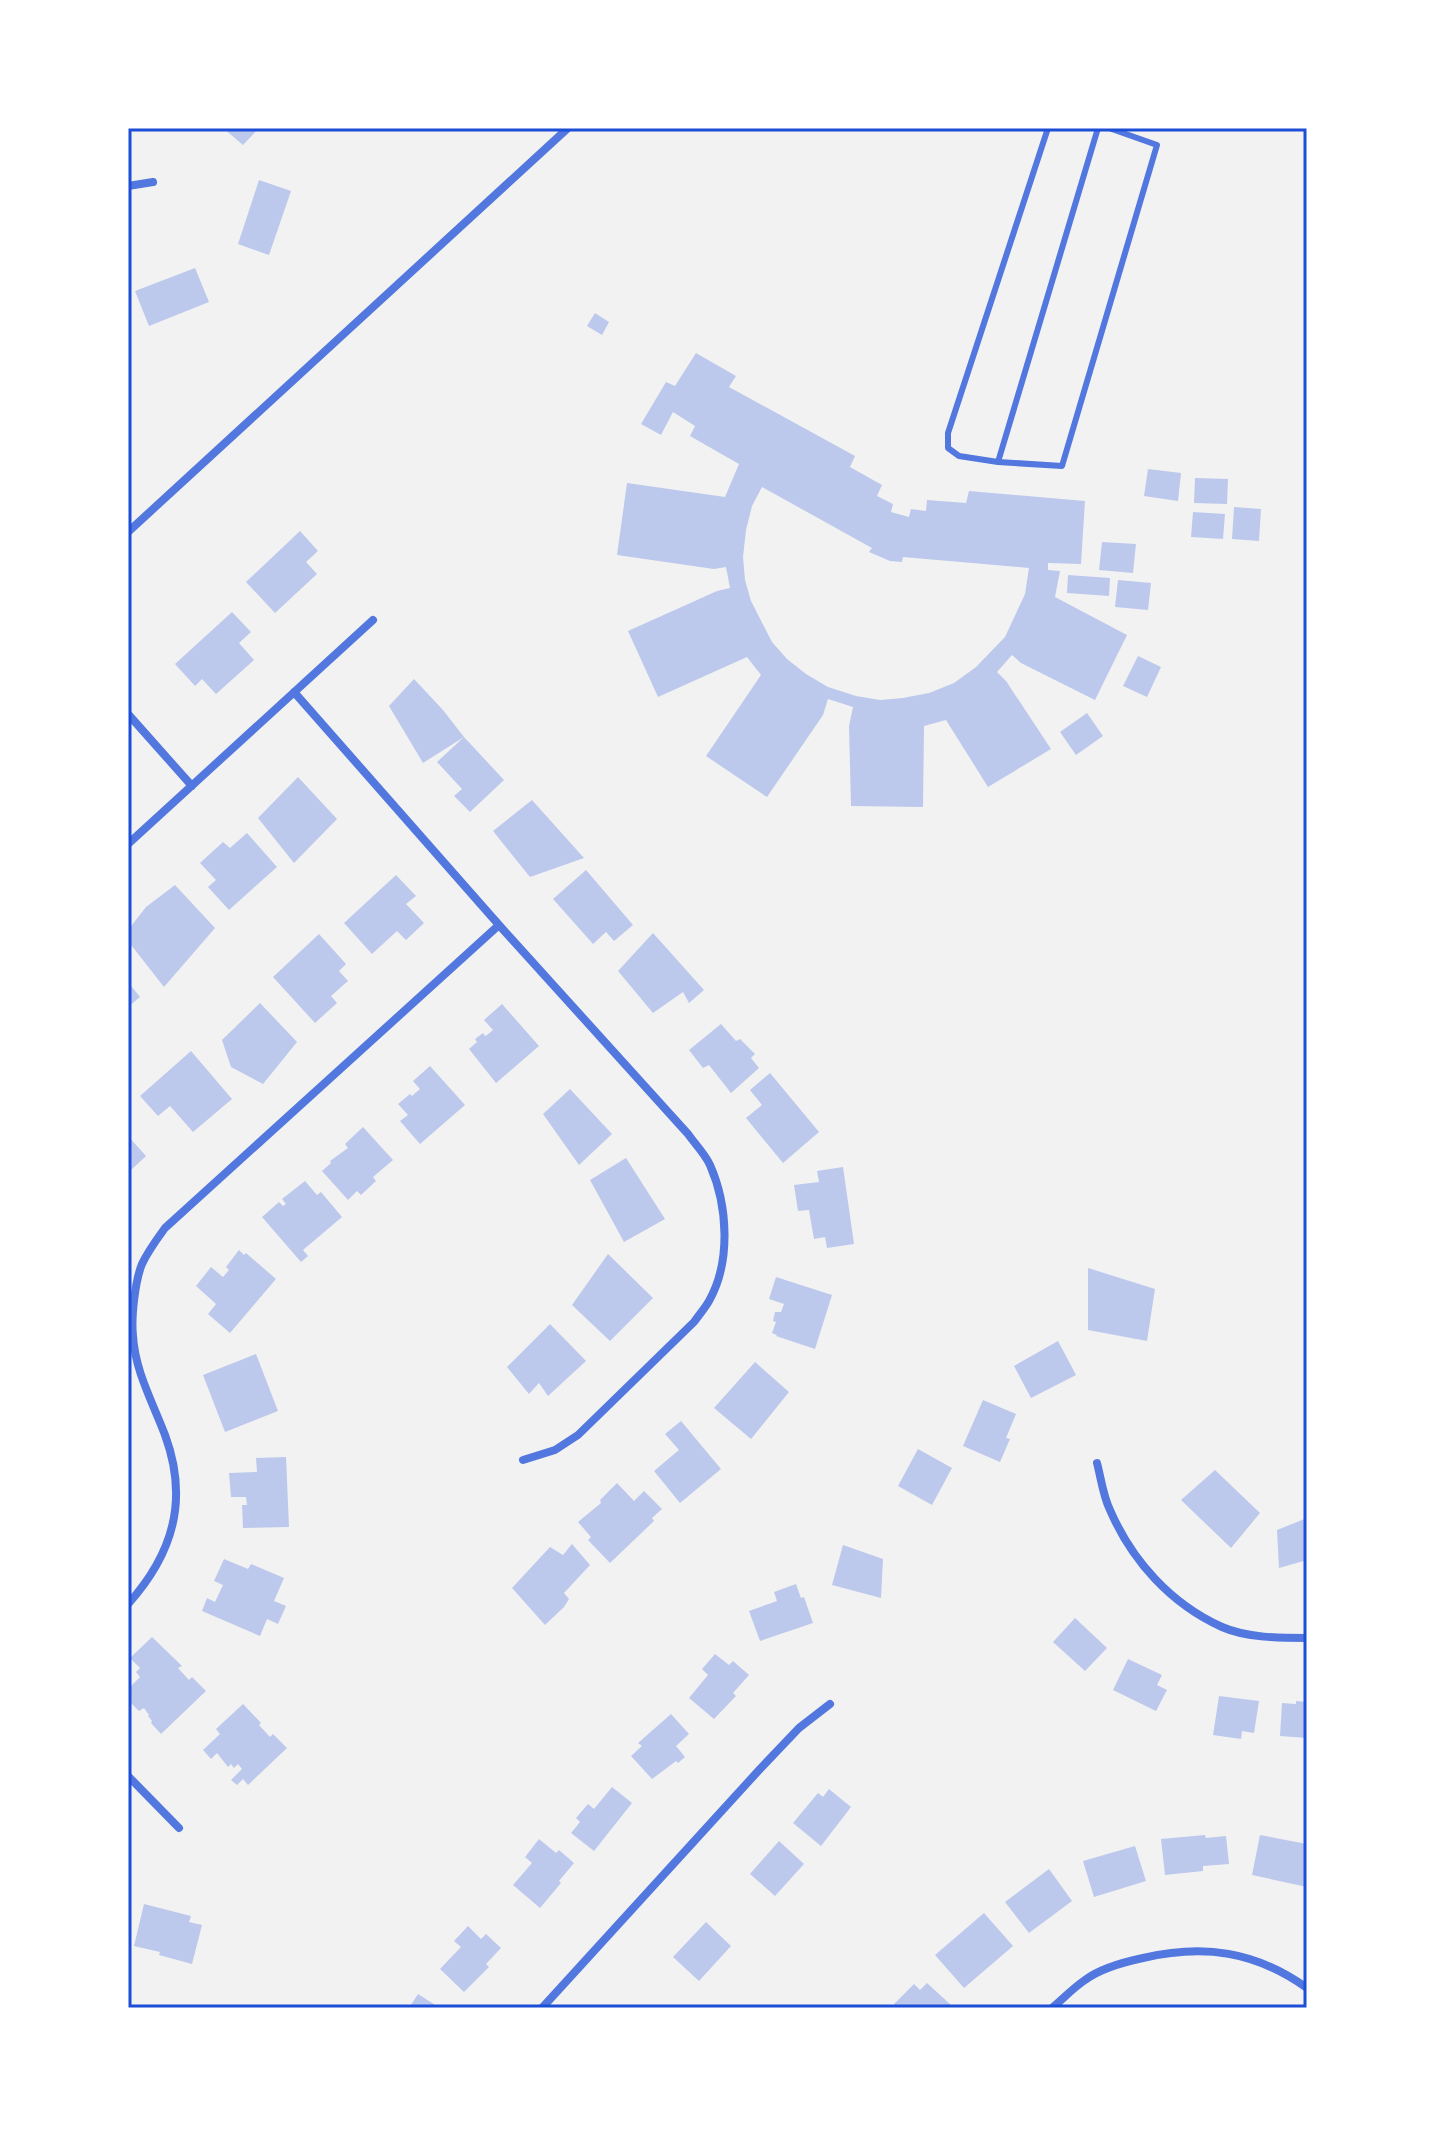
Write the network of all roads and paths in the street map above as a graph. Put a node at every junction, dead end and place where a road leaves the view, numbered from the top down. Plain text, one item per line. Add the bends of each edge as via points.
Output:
1 (568, 128) edge
2 (1048, 128) edge
3 (1098, 128) edge
4 (1109, 128) edge
5 (153, 182) dead end
6 (128, 186) edge
7 (998, 462) junction
8 (128, 532) edge
9 (373, 620) dead end
10 (294, 692) junction
11 (128, 714) edge
12 (192, 786) junction
13 (128, 844) edge
14 (499, 925) junction
15 (523, 1460) dead end
16 (1097, 1463) dead end
17 (128, 1604) edge
18 (1307, 1638) edge
19 (830, 1704) dead end
20 (128, 1776) edge
21 (179, 1828) dead end
22 (1307, 1988) edge
23 (542, 2008) edge
24 (1052, 2008) edge

1 - 8 street
2 - 7 lane via 948,433 948,448 959,456
3 - 7 lane
4 - 7 lane via 1157,145 1062,466
5 - 6 street
9 - 10 street
10 - 12 street
10 - 14 street
11 - 12 street
12 - 13 street
14 - 15 street via 709,1163 724,1234 721,1273 694,1322 578,1435 555,1450
14 - 17 street via 165,1228 141,1266 133,1339 178,1491 165,1550
16 - 18 street via 1109,1508 1134,1556 1165,1591 1223,1628
19 - 23 street via 760,1769
20 - 21 street
22 - 24 street via 1254,1959 1219,1951 1167,1952 1087,1978

